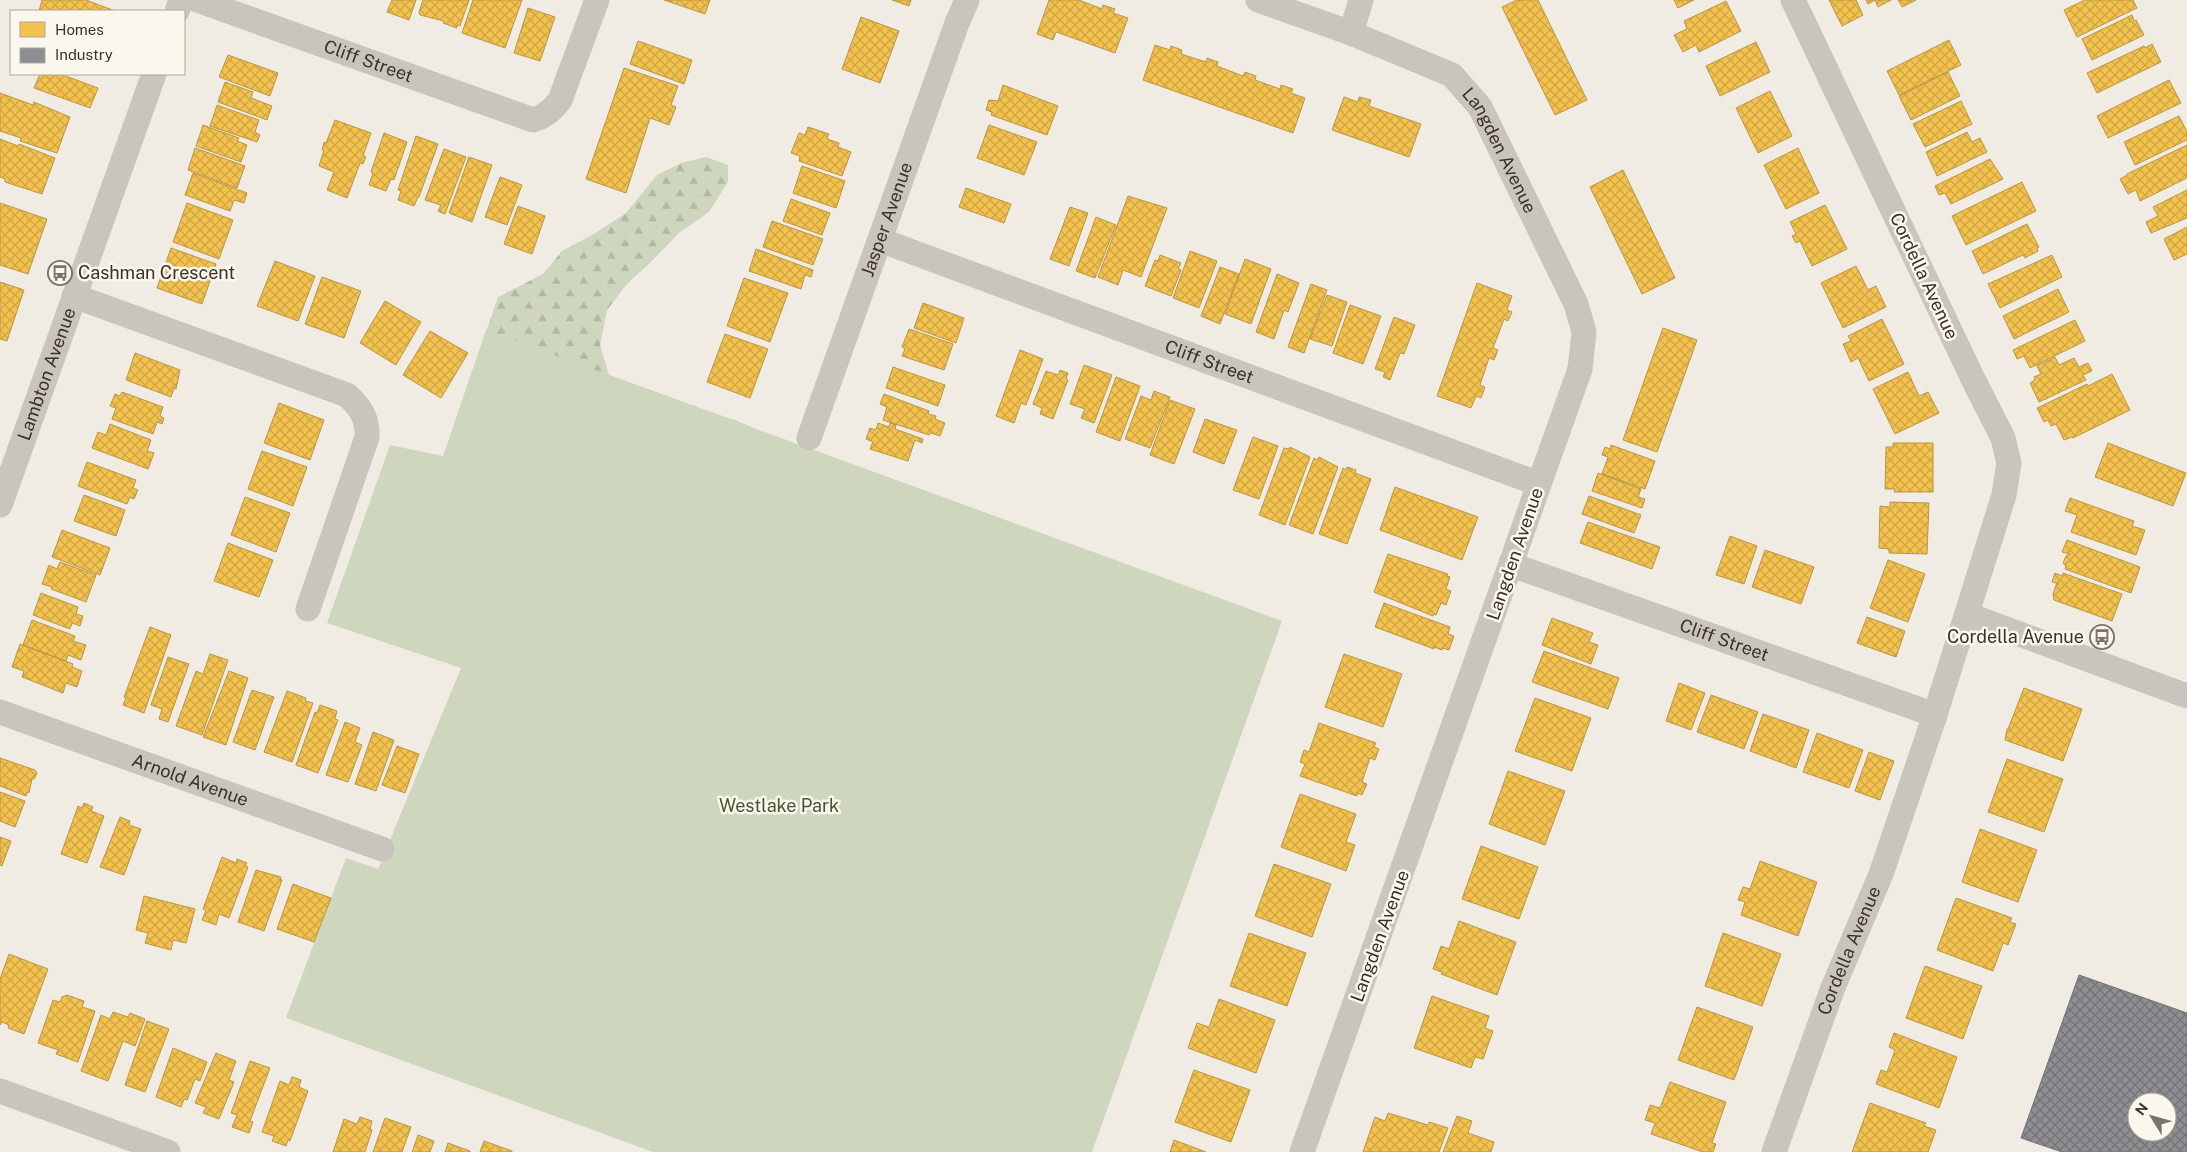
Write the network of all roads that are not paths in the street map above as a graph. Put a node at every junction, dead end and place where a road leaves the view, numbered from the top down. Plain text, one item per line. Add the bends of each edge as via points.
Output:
1 (197, 0) edge
2 (596, 0) edge
3 (967, 0) edge
4 (1258, 0) edge
5 (1361, 0) edge
6 (1793, 0) edge
7 (1351, 33) junction
8 (154, 75) edge
9 (880, 240) junction
10 (74, 296) junction
11 (809, 438) dead end
12 (1539, 484) junction
13 (0, 505) edge
14 (1512, 565) junction
15 (308, 608) dead end
16 (1968, 615) junction
17 (2187, 696) edge
18 (0, 712) edge
19 (1935, 715) junction
20 (382, 849) dead end
21 (0, 1091) edge
22 (168, 1152) edge
23 (1302, 1152) edge
24 (1774, 1152) edge

1 - 2 street, Cliff Street via 533,120 552,111 560,100
3 - 9 street, Jasper Avenue
4 - 7 street, Langden Avenue
5 - 7 street
6 - 16 street, Cordella Avenue via 2003,438 2009,463 2004,495
7 - 12 street, Langden Avenue via 1452,75 1480,107 1576,304 1584,332 1580,369
8 - 10 street, Lambton Avenue
9 - 11 street, Jasper Avenue
9 - 12 street, Cliff Street
10 - 13 street, Lambton Avenue
10 - 15 street via 347,394 361,408 368,427 367,438
12 - 14 street, Langden Avenue
14 - 19 street, Cliff Street
14 - 23 street, Langden Avenue
16 - 17 street
16 - 19 street, Cordella Avenue
18 - 20 street, Arnold Avenue
19 - 24 street, Cordella Avenue via 1881,874 1832,990
21 - 22 street

